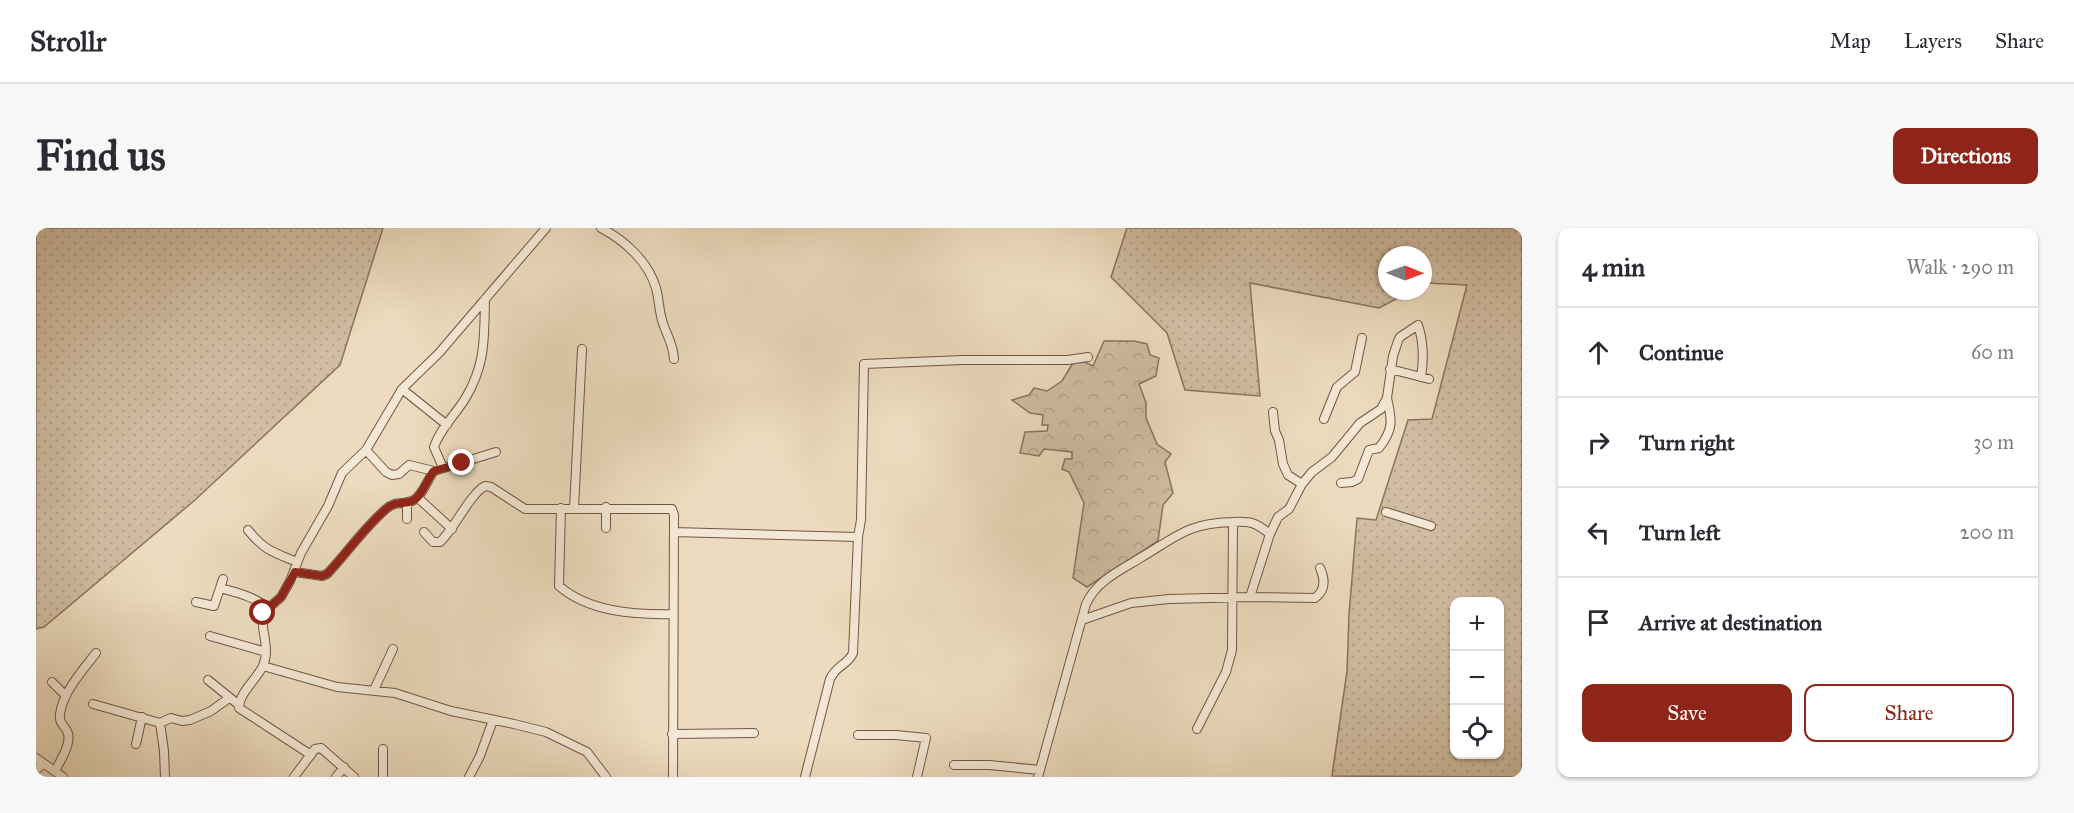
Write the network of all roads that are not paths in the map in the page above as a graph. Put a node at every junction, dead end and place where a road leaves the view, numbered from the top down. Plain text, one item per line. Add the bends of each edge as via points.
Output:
1 (546, 228) edge
2 (601, 228) edge
3 (485, 299) junction
4 (1362, 338) dead end
5 (582, 349) dead end
6 (1088, 357) dead end
7 (674, 359) dead end
8 (1390, 369) junction
9 (1421, 377) junction
10 (1430, 380) dead end
11 (402, 389) junction
12 (1387, 398) junction
13 (1273, 412) dead end
14 (1324, 420) dead end
15 (447, 425) junction
16 (366, 450) junction
17 (496, 452) dead end
18 (443, 468) junction
19 (434, 471) junction
20 (1341, 483) dead end
21 (1302, 484) junction
22 (417, 497) junction
23 (407, 502) junction
24 (606, 507) junction
25 (561, 508) junction
26 (574, 508) junction
27 (1386, 512) dead end
28 (407, 519) dead end
29 (1233, 522) junction
30 (1431, 526) dead end
31 (606, 528) dead end
32 (452, 529) junction
33 (248, 530) dead end
34 (424, 532) dead end
35 (674, 532) junction
36 (1270, 534) junction
37 (858, 537) junction
38 (297, 562) junction
39 (1320, 568) dead end
40 (295, 572) junction
41 (223, 579) dead end
42 (220, 588) junction
43 (1250, 597) junction
44 (1233, 598) junction
45 (196, 602) dead end
46 (268, 608) junction
47 (673, 614) junction
48 (1082, 620) junction
49 (210, 636) dead end
50 (393, 649) dead end
51 (266, 652) junction
52 (96, 653) dead end
53 (263, 666) junction
54 (208, 680) dead end
55 (52, 682) dead end
56 (374, 690) junction
57 (66, 696) junction
58 (229, 698) junction
59 (93, 704) dead end
60 (239, 705) junction
61 (142, 717) junction
62 (493, 720) junction
63 (160, 723) junction
64 (1197, 729) dead end
65 (754, 733) dead end
66 (672, 734) junction
67 (858, 735) dead end
68 (136, 744) dead end
69 (383, 749) dead end
70 (311, 755) junction
71 (36, 758) edge
72 (43, 764) junction
73 (954, 765) dead end
74 (344, 767) junction
75 (36, 770) edge
76 (55, 771) junction
77 (1039, 774) edge
78 (63, 777) edge
79 (165, 777) edge
80 (294, 777) edge
81 (336, 777) edge
82 (354, 777) edge
83 (383, 777) edge
84 (470, 777) edge
85 (606, 777) edge
86 (673, 777) edge
87 (805, 777) edge
88 (917, 777) edge

1 - 3 street
2 - 7 street via 624,243 650,274
3 - 11 street
3 - 15 street via 480,368
4 - 14 street via 1355,372 1337,387
5 - 26 street
6 - 37 street via 864,364
8 - 9 street
8 - 9 street via 1400,337 1418,326 1424,354
8 - 12 street
9 - 10 street
11 - 15 street
11 - 16 street
12 - 20 street via 1390,429 1379,448 1369,450 1358,479
12 - 21 street via 1379,411 1357,426 1332,457
13 - 21 street via 1282,464 1288,475
15 - 18 street via 434,449
16 - 19 street via 392,475 409,465
16 - 38 street via 342,473
17 - 18 street
18 - 19 street
19 - 22 street
21 - 36 street
22 - 23 street
22 - 32 street
23 - 28 street
23 - 40 street via 394,503 384,511 327,574
24 - 26 street
24 - 31 street
24 - 35 street via 672,509
25 - 26 street
25 - 32 street via 525,509 485,486
25 - 47 street via 559,586 572,597 603,607 641,615
27 - 30 street
29 - 36 street via 1255,523
29 - 44 street
29 - 48 street via 1194,526 1122,568 1090,596
32 - 34 street via 438,543
33 - 38 street via 260,545
35 - 37 street
35 - 47 street
36 - 43 street
37 - 87 street via 853,653 830,679
38 - 40 street
39 - 43 street via 1324,582 1315,598
40 - 46 street via 281,597
41 - 42 street
42 - 45 street via 214,606
42 - 46 street via 257,600
43 - 44 street
44 - 48 street via 1131,603
44 - 64 street via 1230,661
46 - 51 street via 262,618
47 - 66 street
48 - 77 street
49 - 51 street
50 - 56 street
51 - 53 street
52 - 57 street
53 - 56 street via 337,687
53 - 60 street
54 - 58 street
55 - 57 street
56 - 62 street
57 - 76 street via 60,718 68,738
58 - 60 street
58 - 63 street via 190,720 171,718
59 - 61 street
60 - 70 street via 241,711
61 - 63 street
61 - 68 street
62 - 84 street
62 - 85 street via 533,728 587,752
63 - 79 street
65 - 66 street
66 - 86 street
67 - 88 street via 926,738
69 - 83 street
70 - 74 street via 321,748
70 - 80 street
71 - 72 street
72 - 75 street
72 - 76 street
73 - 77 street via 989,765
74 - 81 street
74 - 82 street
76 - 78 street

